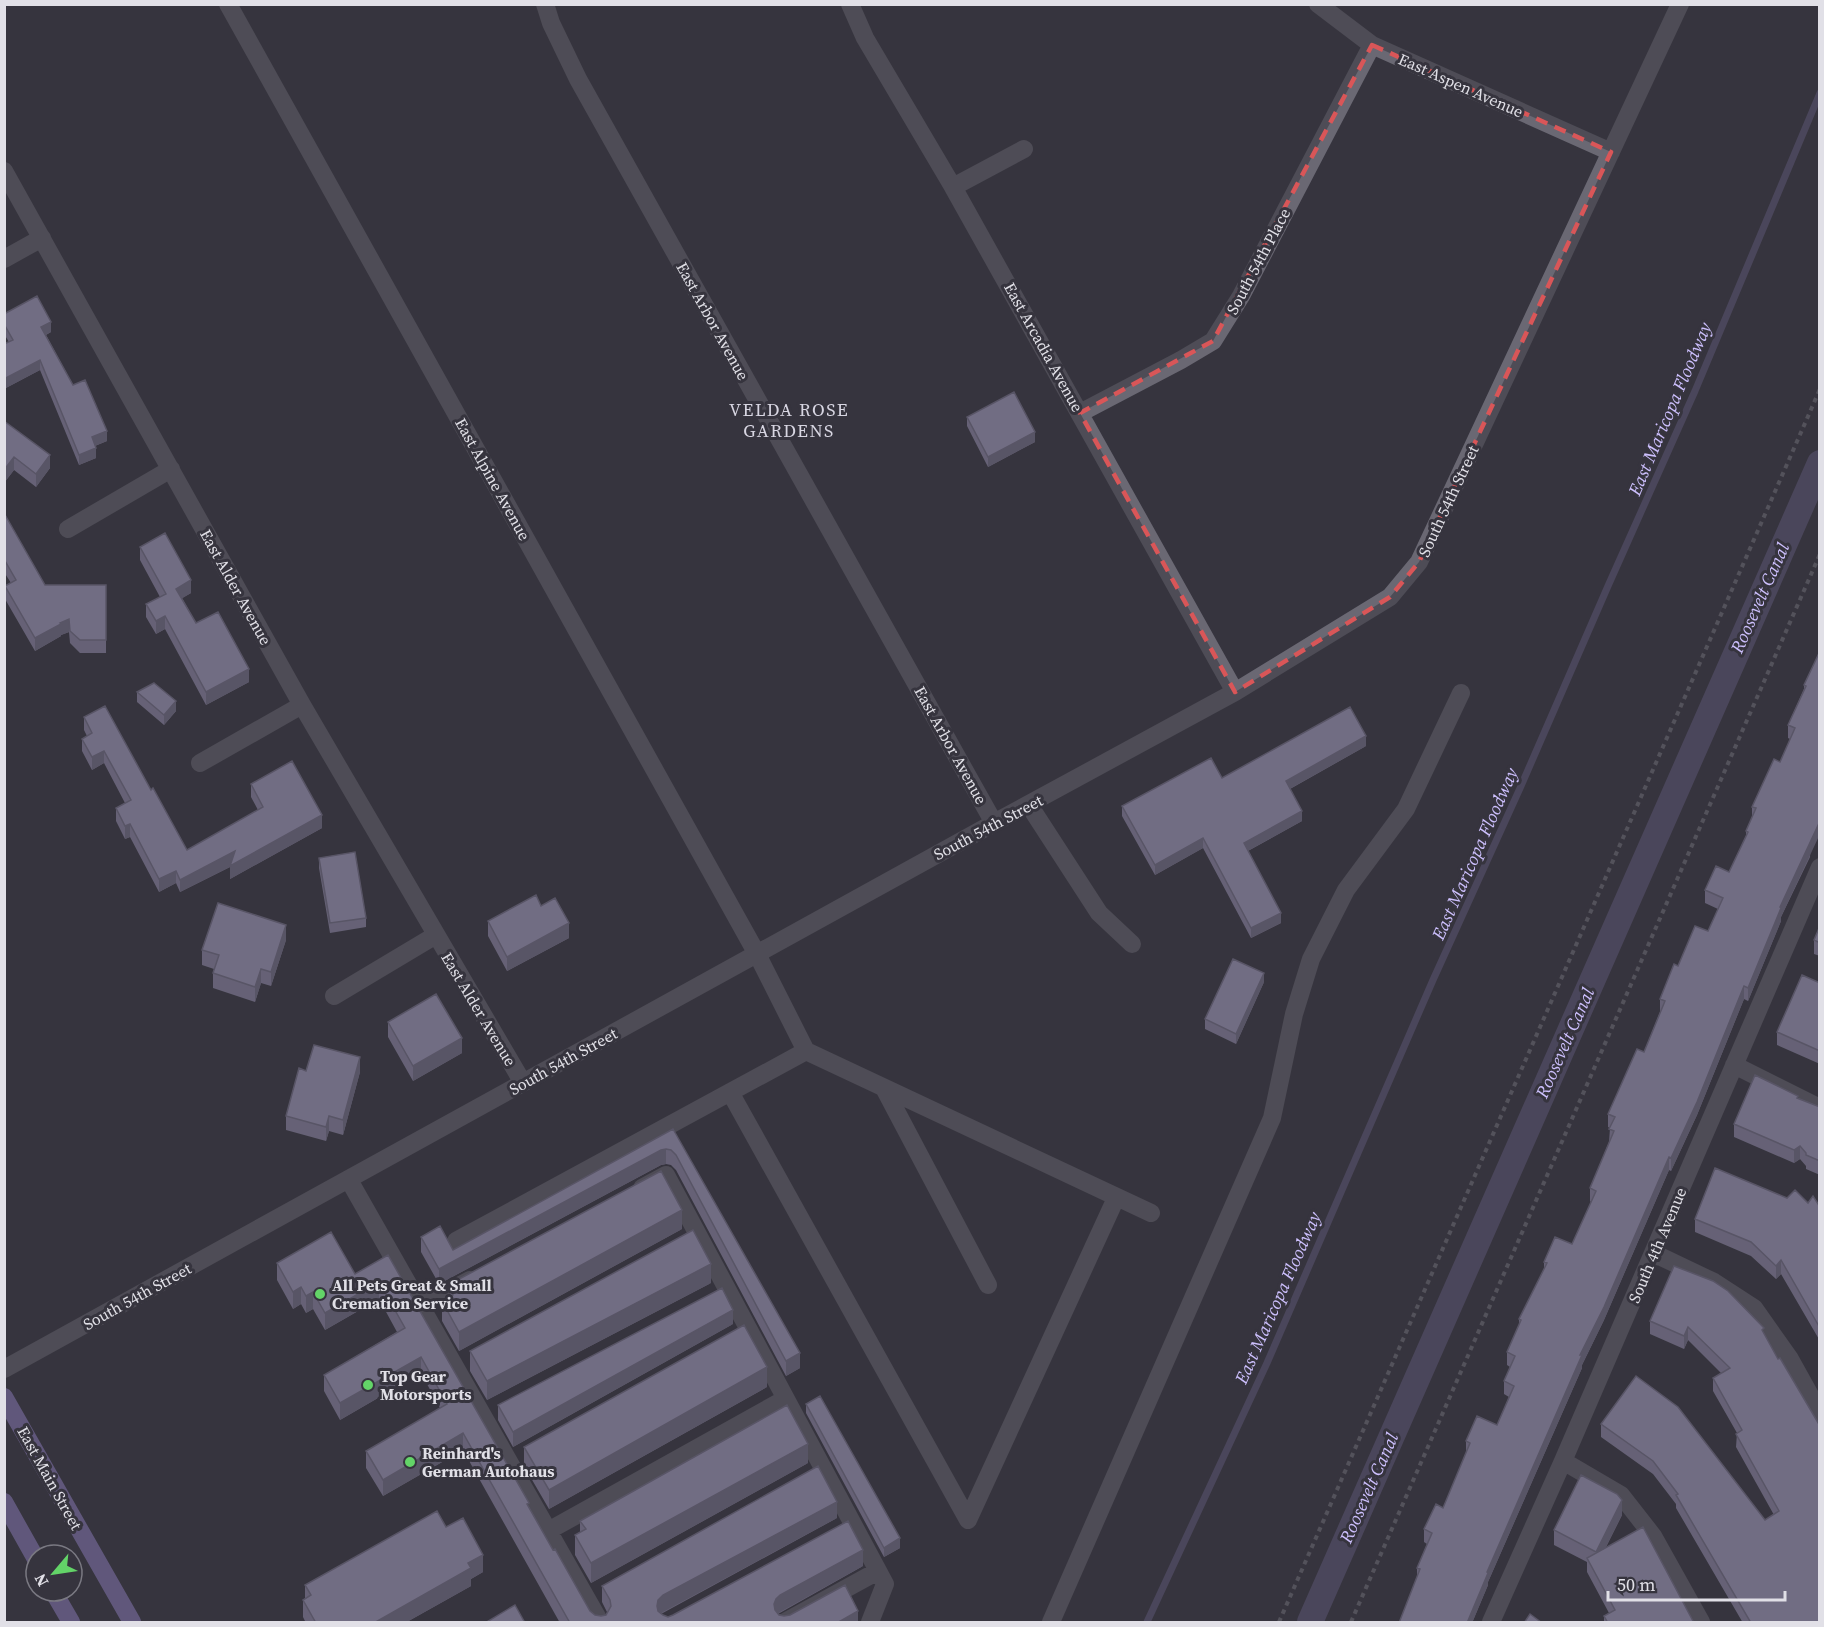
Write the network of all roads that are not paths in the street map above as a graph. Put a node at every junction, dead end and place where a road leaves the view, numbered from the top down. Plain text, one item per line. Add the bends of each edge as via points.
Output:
1 (228, 4) edge
2 (545, 4) edge
3 (850, 4) edge
4 (1318, 4) edge
5 (1680, 4) edge
6 (1372, 45) junction
7 (1024, 149) dead end
8 (1611, 152) junction
9 (4, 171) edge
10 (953, 187) junction
11 (42, 238) junction
12 (4, 259) edge
13 (1080, 413) junction
14 (171, 469) junction
15 (68, 530) dead end
16 (1235, 692) junction
17 (1461, 693) dead end
18 (302, 705) junction
19 (200, 763) dead end
20 (1029, 805) junction
21 (994, 823) junction
22 (1818, 876) edge
23 (436, 936) junction
24 (1132, 944) dead end
25 (757, 954) junction
26 (334, 996) dead end
27 (806, 1051) junction
28 (1734, 1065) junction
29 (523, 1083) junction
30 (884, 1088) junction
31 (730, 1092) junction
32 (1820, 1108) edge
33 (349, 1180) junction
34 (625, 1197) edge
35 (1116, 1198) junction
36 (1151, 1213) dead end
37 (456, 1241) dead end
38 (1653, 1253) junction
39 (482, 1274) edge
40 (988, 1285) dead end
41 (421, 1306) junction
42 (4, 1369) edge
43 (4, 1397) edge
44 (785, 1399) junction
45 (1820, 1413) edge
46 (1563, 1461) junction
47 (4, 1502) edge
48 (548, 1531) junction
49 (27, 1543) edge
50 (878, 1571) junction
51 (60, 1603) edge
52 (71, 1623) edge
53 (132, 1623) edge
54 (600, 1623) edge
55 (786, 1623) edge
56 (870, 1623) edge
57 (1051, 1623) edge
58 (1491, 1623) edge
59 (1701, 1623) edge

1 - 25 street, East Alpine Avenue
2 - 21 street, East Arbor Avenue via 578,79
3 - 10 street, East Arcadia Avenue via 865,38
4 - 6 street, East Aspen Avenue
5 - 8 street, South 54th Street
6 - 8 street, East Aspen Avenue
6 - 13 street, South 54th Place via 1214,341
7 - 10 street
8 - 16 street, South 54th Street via 1419,562 1390,597
9 - 11 street, East Alder Avenue
10 - 13 street, East Arcadia Avenue
11 - 12 street
11 - 14 street, East Alder Avenue
13 - 16 street, East Arcadia Avenue
14 - 15 street
14 - 18 street, East Alder Avenue
16 - 20 street, South 54th Street
17 - 57 street via 1406,810 1346,890 1311,959 1294,1014 1272,1118
18 - 19 street
18 - 23 street, East Alder Avenue
20 - 21 street, South 54th Street
20 - 24 street via 1100,913
21 - 25 street, South 54th Street
22 - 28 street, South 4th Avenue
23 - 26 street, East Alder Avenue
23 - 29 street, East Alder Avenue
25 - 27 street, East Alpine Avenue
25 - 29 street, South 54th Street
27 - 30 street
27 - 31 street
28 - 32 street
28 - 38 street, South 4th Avenue
29 - 33 street, South 54th Street
30 - 35 street
30 - 40 street
31 - 35 street via 969,1520
31 - 37 street
33 - 41 street
33 - 42 street, South 54th Street
34 - 44 street via 666,1175 692,1237 743,1332
35 - 36 street
38 - 45 street via 1714,1282 1754,1308 1790,1359
38 - 46 street, South 4th Avenue
39 - 41 street
41 - 48 street via 461,1364 515,1459
43 - 53 main road, East Main Street
44 - 48 street
44 - 50 street via 817,1471 847,1526
46 - 58 street, South 4th Avenue
46 - 59 street via 1621,1495 1653,1536
47 - 49 main road
48 - 54 street via 591,1595
50 - 55 street
50 - 56 street via 885,1584
51 - 52 main road

